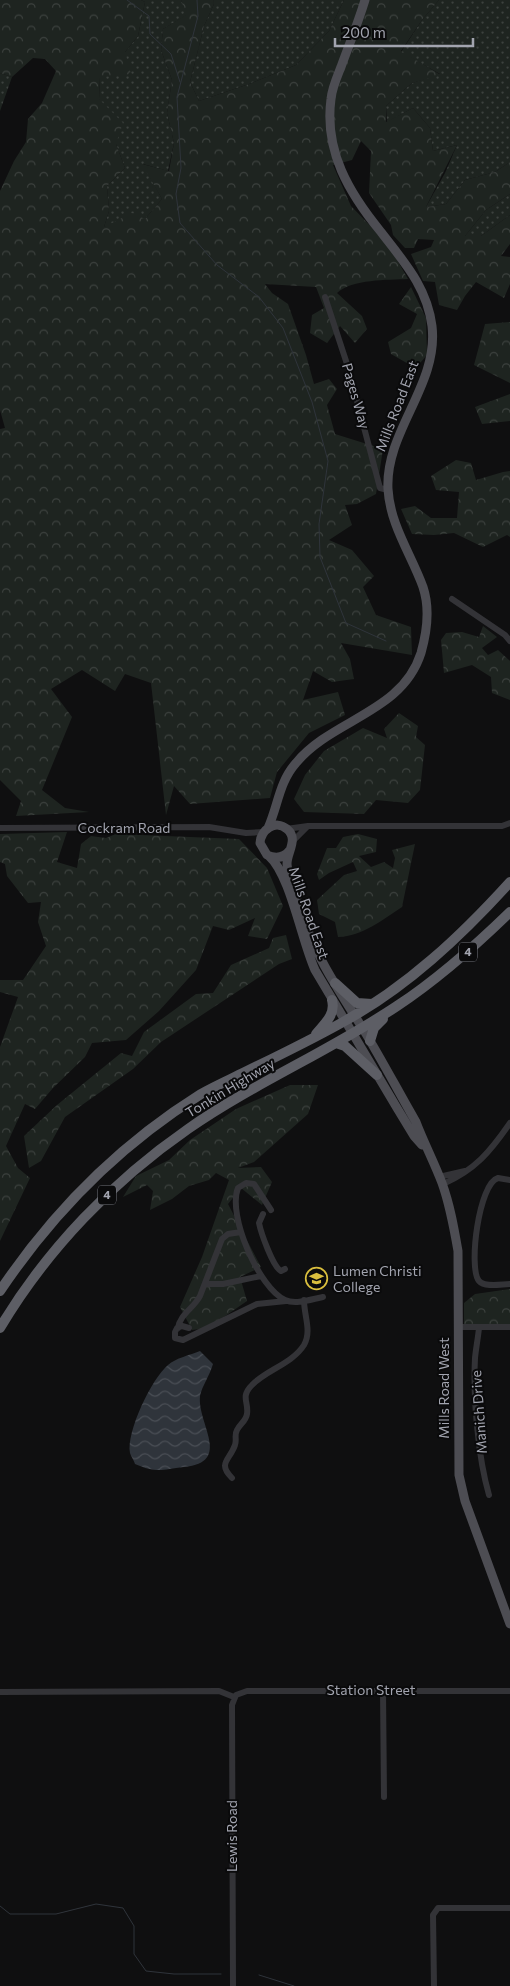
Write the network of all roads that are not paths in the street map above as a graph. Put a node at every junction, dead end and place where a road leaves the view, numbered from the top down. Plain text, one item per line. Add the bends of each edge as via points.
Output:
1 (365, 0) edge
2 (325, 297) dead end
3 (388, 490) junction
4 (452, 599) dead end
5 (510, 641) edge
6 (275, 814) junction
7 (510, 823) edge
8 (308, 826) junction
9 (0, 828) edge
10 (285, 828) junction
11 (266, 830) junction
12 (246, 833) junction
13 (260, 843) junction
14 (292, 846) junction
15 (267, 855) junction
16 (510, 882) edge
17 (510, 912) edge
18 (335, 983) junction
19 (332, 1000) junction
20 (372, 1004) junction
21 (396, 1007) junction
22 (354, 1016) junction
23 (345, 1022) junction
24 (362, 1028) junction
25 (352, 1034) junction
26 (312, 1039) junction
27 (370, 1041) junction
28 (336, 1042) junction
29 (377, 1075) junction
30 (510, 1123) edge
31 (426, 1149) junction
32 (510, 1180) edge
33 (441, 1181) junction
34 (271, 1210) dead end
35 (263, 1214) dead end
36 (241, 1232) junction
37 (285, 1269) dead end
38 (261, 1276) junction
39 (205, 1284) junction
40 (510, 1284) edge
41 (0, 1290) edge
42 (323, 1297) dead end
43 (304, 1300) junction
44 (288, 1301) junction
45 (510, 1327) edge
46 (0, 1328) edge
47 (178, 1328) junction
48 (189, 1328) dead end
49 (458, 1328) junction
50 (479, 1328) junction
51 (232, 1478) dead end
52 (489, 1496) dead end
53 (510, 1624) edge
54 (510, 1689) edge
55 (383, 1690) junction
56 (0, 1692) edge
57 (234, 1697) junction
58 (384, 1797) dead end
59 (510, 1908) edge
60 (233, 1986) edge
61 (434, 1986) edge

1 - 3 main road, Mills Road East via 331,97 330,132 340,170 353,193 422,288 432,328 432,350 427,370 390,460
2 - 3 street, Pages Way via 380,488
3 - 6 main road, Mills Road East via 392,516 424,589 426,632 415,670 398,692 309,749 285,778
4 - 5 street
6 - 10 main road
6 - 11 main road, Mills Road East
7 - 8 street via 502,826
8 - 10 street
8 - 14 street
9 - 12 street, Cockram Road via 209,827
10 - 11 main road via 278,826
10 - 14 main road
11 - 12 street, Cockram Road
11 - 13 main road
12 - 13 street, Cockram Road
13 - 15 main road
14 - 15 main road via 287,854 277,858
14 - 18 main road, Mills Road East via 287,864 306,928
15 - 19 main road, Mills Road East via 277,863 309,958
16 - 20 highway, Tonkin Highway / 4 via 450,945
17 - 21 highway, Tonkin Highway / 4 via 458,960
18 - 20 highway via 357,1003
18 - 22 main road, Mills Road East
19 - 23 main road, Mills Road East
19 - 26 highway via 332,1015
20 - 22 highway, Tonkin Highway / 4
21 - 24 highway, Tonkin Highway / 4
21 - 27 highway via 374,1028
22 - 23 highway, Tonkin Highway / 4
22 - 24 main road, Mills Road East
23 - 25 main road, Mills Road East
23 - 26 highway, Tonkin Highway / 4
24 - 25 highway, Tonkin Highway / 4
24 - 27 main road, Mills Road West
25 - 28 highway, Tonkin Highway / 4
25 - 29 main road, Mills Road West
26 - 41 highway, Tonkin Highway / 4 via 203,1093 150,1130 101,1171 64,1208
27 - 31 main road, Mills Road West via 416,1122
28 - 29 highway via 345,1046
28 - 46 highway, Tonkin Highway / 4 via 190,1128 131,1172 78,1224 29,1283
29 - 31 main road, Mills Road West via 414,1136
30 - 33 street via 490,1152 468,1170
31 - 33 main road, Mills Road West
32 - 40 street via 498,1178 490,1183 480,1205 475,1251 480,1282
33 - 49 main road, Mills Road West via 458,1251
34 - 36 street via 256,1187 248,1183 241,1185 235,1201
35 - 37 street via 259,1223 276,1268
36 - 38 street
36 - 39 street via 223,1238
38 - 39 street via 223,1284
38 - 44 street via 273,1292
39 - 47 street via 196,1303 181,1318
42 - 43 street
43 - 44 street
43 - 51 street via 308,1331 304,1345 254,1383 246,1394 246,1418 236,1431 235,1445 225,1464
44 - 47 street via 257,1304 183,1340 174,1336
45 - 50 street
47 - 48 street
49 - 50 street
49 - 53 main road, Mills Road West via 460,1482
50 - 52 street, Manich Drive via 475,1357 476,1395 484,1479
54 - 55 street, Station Street
55 - 57 street, Station Street via 243,1692
55 - 58 street
56 - 57 street via 220,1691
57 - 60 street, Lewis Road
59 - 61 street via 438,1908 435,1911

